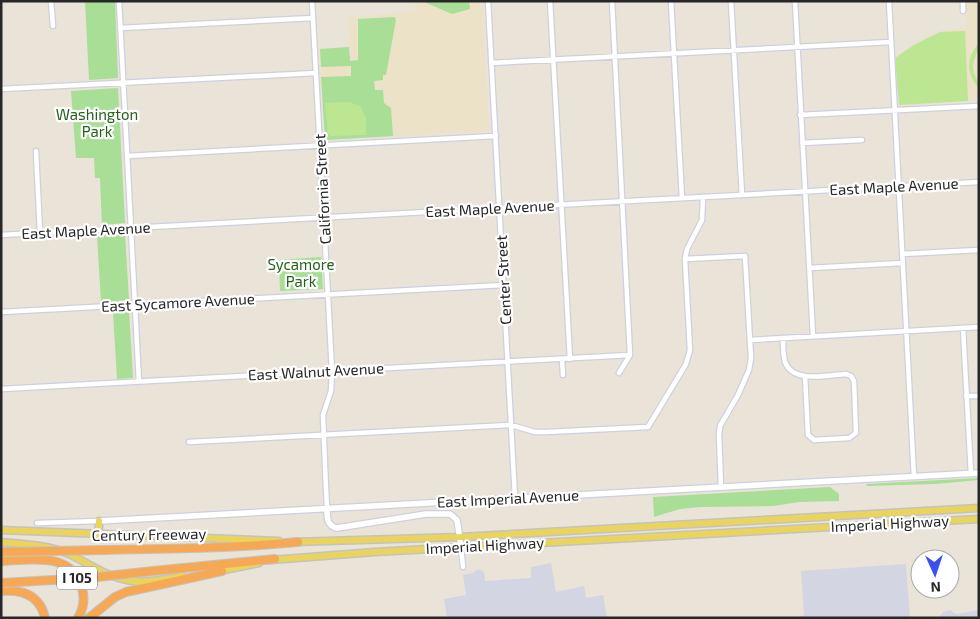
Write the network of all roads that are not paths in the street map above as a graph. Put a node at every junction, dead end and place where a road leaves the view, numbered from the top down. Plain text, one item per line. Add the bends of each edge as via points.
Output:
1 (51, 1) edge
2 (119, 1) edge
3 (312, 1) edge
4 (488, 1) edge
5 (550, 1) edge
6 (612, 1) edge
7 (671, 1) edge
8 (731, 1) edge
9 (795, 1) edge
10 (889, 1) edge
11 (963, 1) edge
12 (963, 11) dead end
13 (313, 18) junction
14 (53, 26) dead end
15 (120, 28) junction
16 (891, 42) junction
17 (797, 47) junction
18 (734, 50) junction
19 (674, 54) junction
20 (614, 57) junction
21 (554, 60) junction
22 (491, 64) junction
23 (316, 73) junction
24 (123, 84) junction
25 (1, 89) edge
26 (979, 106) edge
27 (895, 110) junction
28 (800, 115) junction
29 (496, 136) junction
30 (862, 140) dead end
31 (802, 143) junction
32 (320, 146) junction
33 (36, 151) dead end
34 (127, 156) junction
35 (979, 182) edge
36 (899, 187) junction
37 (805, 192) junction
38 (742, 195) junction
39 (702, 197) junction
40 (682, 198) junction
41 (622, 202) junction
42 (561, 205) junction
43 (500, 208) junction
44 (324, 218) junction
45 (131, 228) junction
46 (40, 233) junction
47 (1, 235) edge
48 (979, 250) edge
49 (902, 254) junction
50 (686, 259) junction
51 (903, 263) junction
52 (809, 268) junction
53 (504, 285) junction
54 (329, 295) junction
55 (135, 306) junction
56 (1, 312) edge
57 (963, 328) junction
58 (979, 328) edge
59 (906, 332) junction
60 (813, 336) junction
61 (783, 338) junction
62 (750, 340) junction
63 (630, 355) junction
64 (570, 359) junction
65 (562, 360) junction
66 (508, 362) junction
67 (332, 371) junction
68 (619, 373) dead end
69 (563, 375) dead end
70 (805, 376) junction
71 (139, 382) junction
72 (1, 389) edge
73 (966, 396) junction
74 (979, 396) edge
75 (511, 425) junction
76 (323, 435) junction
77 (189, 442) dead end
78 (970, 474) junction
79 (979, 474) edge
80 (914, 477) junction
81 (721, 487) junction
82 (515, 498) junction
83 (979, 508) edge
84 (327, 509) junction
85 (979, 519) edge
86 (99, 521) junction
87 (37, 523) dead end
88 (722, 524) junction
89 (1, 530) edge
90 (96, 534) junction
91 (722, 534) junction
92 (460, 537) junction
93 (1, 542) edge
94 (298, 542) junction
95 (461, 547) junction
96 (1, 552) edge
97 (275, 559) junction
98 (1, 561) edge
99 (463, 567) dead end
100 (222, 571) junction
101 (1, 583) edge
102 (1, 591) edge
103 (45, 618) edge
104 (78, 618) edge
105 (89, 618) edge

1 - 14 street
2 - 15 street
3 - 13 street, California Street
4 - 22 street, Center Street
5 - 21 street
6 - 20 street
7 - 19 street
8 - 18 street
9 - 17 street
10 - 16 street
11 - 12 street
13 - 15 street
13 - 23 street, California Street
15 - 24 street
16 - 17 street
16 - 27 street
17 - 18 street
17 - 28 street
18 - 19 street
18 - 38 street
19 - 20 street
19 - 40 street
20 - 21 street
20 - 41 street
21 - 22 street
21 - 42 street
22 - 29 street, Center Street
23 - 24 street
23 - 32 street, California Street
24 - 25 street
24 - 34 street
26 - 27 street
27 - 28 street
27 - 36 street
28 - 31 street
29 - 32 street
29 - 43 street, Center Street
30 - 31 street
31 - 37 street
32 - 34 street
32 - 44 street, California Street
33 - 46 street
34 - 45 street
35 - 36 street, East Maple Avenue
36 - 37 street, East Maple Avenue
36 - 49 street
37 - 38 street, East Maple Avenue
37 - 52 street
38 - 39 street, East Maple Avenue
39 - 40 street, East Maple Avenue
39 - 50 street via 702,220 687,249
40 - 41 street, East Maple Avenue
41 - 42 street, East Maple Avenue
41 - 63 street
42 - 43 street, East Maple Avenue
42 - 64 street
43 - 44 street, East Maple Avenue
43 - 53 street, Center Street
44 - 45 street, East Maple Avenue
44 - 54 street, California Street
45 - 46 street, East Maple Avenue
45 - 55 street
46 - 47 street, East Maple Avenue
48 - 49 street
49 - 51 street
50 - 62 street via 745,256
50 - 75 street via 690,350 686,364 648,426 535,432
51 - 52 street
51 - 59 street
52 - 60 street
53 - 54 street, East Sycamore Avenue
53 - 66 street, Center Street
54 - 55 street, East Sycamore Avenue
54 - 67 street, California Street
55 - 56 street, East Sycamore Avenue
55 - 71 street
57 - 58 street
57 - 59 street
57 - 73 street
59 - 60 street
59 - 80 street
60 - 61 street
61 - 62 street
61 - 70 street via 787,365 795,373
62 - 81 street via 749,370 720,426
63 - 64 street, East Walnut Avenue
63 - 68 street
64 - 65 street, East Walnut Avenue
65 - 66 street, East Walnut Avenue
65 - 69 street
66 - 67 street, East Walnut Avenue
66 - 75 street, Center Street
67 - 71 street, East Walnut Avenue
67 - 76 street, California Street via 331,391 323,415
70 - 70 street via 851,376 854,381 856,433 853,436 814,440 808,435
71 - 72 street, East Walnut Avenue
73 - 74 street
73 - 78 street
75 - 76 street
75 - 82 street, Center Street
76 - 77 street
76 - 84 street, California Street
78 - 79 street, East Imperial Avenue
78 - 80 street, East Imperial Avenue
80 - 81 street, East Imperial Avenue
81 - 82 street, East Imperial Avenue
82 - 84 street, East Imperial Avenue
83 - 88 main road, Imperial Highway
84 - 86 street, East Imperial Avenue
84 - 92 street, California Street via 330,526 337,528 426,514 450,514 457,520
85 - 91 main road, Imperial Highway
86 - 87 street, East Imperial Avenue
86 - 90 main road
88 - 91 main road
88 - 92 main road, Imperial Highway
89 - 90 main road, Imperial Highway
90 - 94 main road, Imperial Highway
91 - 95 main road, Imperial Highway
92 - 94 main road, Imperial Highway
92 - 95 street, California Street
93 - 100 main road, Imperial Highway via 43,546 69,554 111,576 133,581
94 - 96 highway, Century Freeway / I 105, bridge via 180,549
95 - 97 main road, Imperial Highway
95 - 99 street, California Street
97 - 100 main road, Imperial Highway
97 - 101 highway, Century Freeway / I 105, bridge via 88,578
98 - 104 highway via 49,559 72,569 84,600
100 - 105 highway via 126,592
102 - 103 highway via 19,591 34,598 43,609

